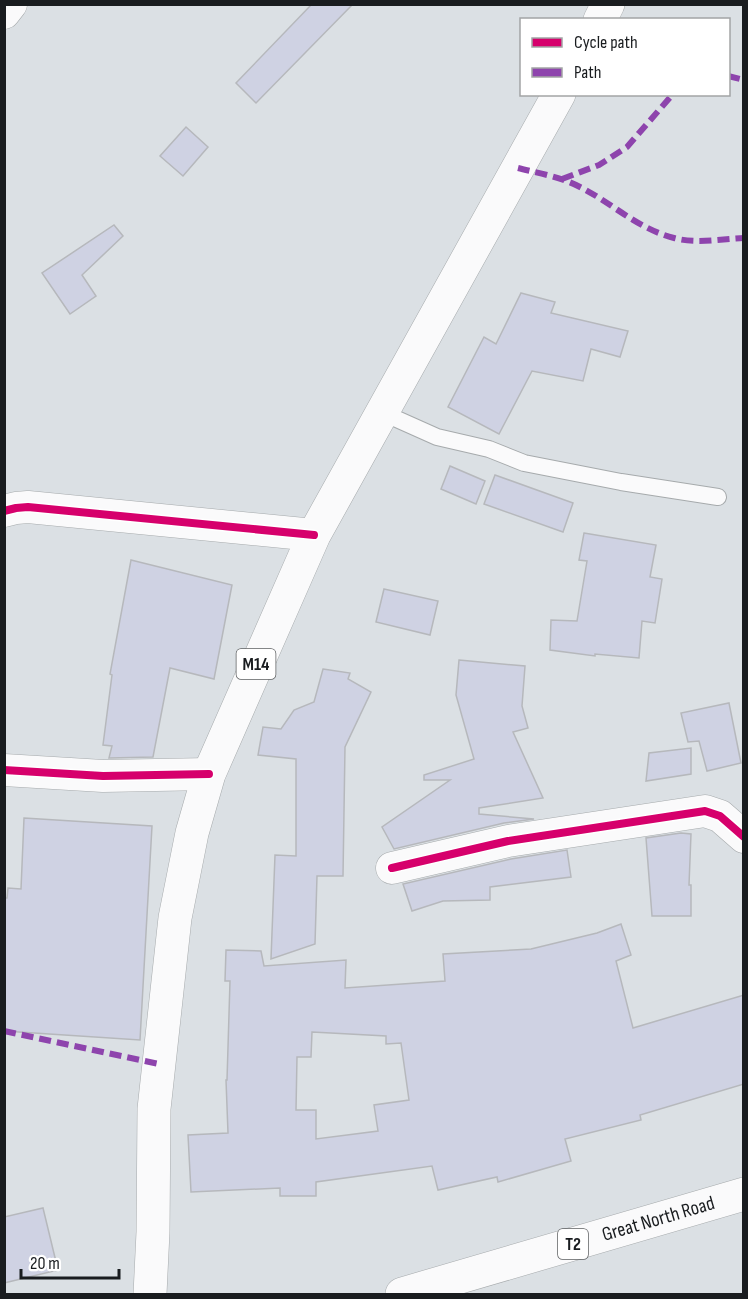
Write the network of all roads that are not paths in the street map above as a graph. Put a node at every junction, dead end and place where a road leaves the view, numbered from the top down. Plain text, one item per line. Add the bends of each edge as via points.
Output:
1 (11, 4) edge
2 (608, 4) edge
3 (4, 13) edge
4 (601, 18) edge
5 (558, 96) edge
6 (381, 412) junction
7 (718, 497) dead end
8 (4, 511) edge
9 (314, 535) junction
10 (4, 770) edge
11 (209, 774) junction
12 (744, 837) edge
13 (392, 868) dead end
14 (744, 1194) edge
15 (150, 1294) edge
16 (402, 1294) edge

1 - 3 street
2 - 4 main road
5 - 6 main road, M14
6 - 7 lane via 436,437 524,463
6 - 9 main road, M14
8 - 9 street via 28,507
9 - 11 main road, M14
10 - 11 street via 103,776
11 - 15 main road, M14 via 175,918 154,1109
12 - 13 street via 720,816 705,811 508,841
14 - 16 main road, Great North Road / T2

